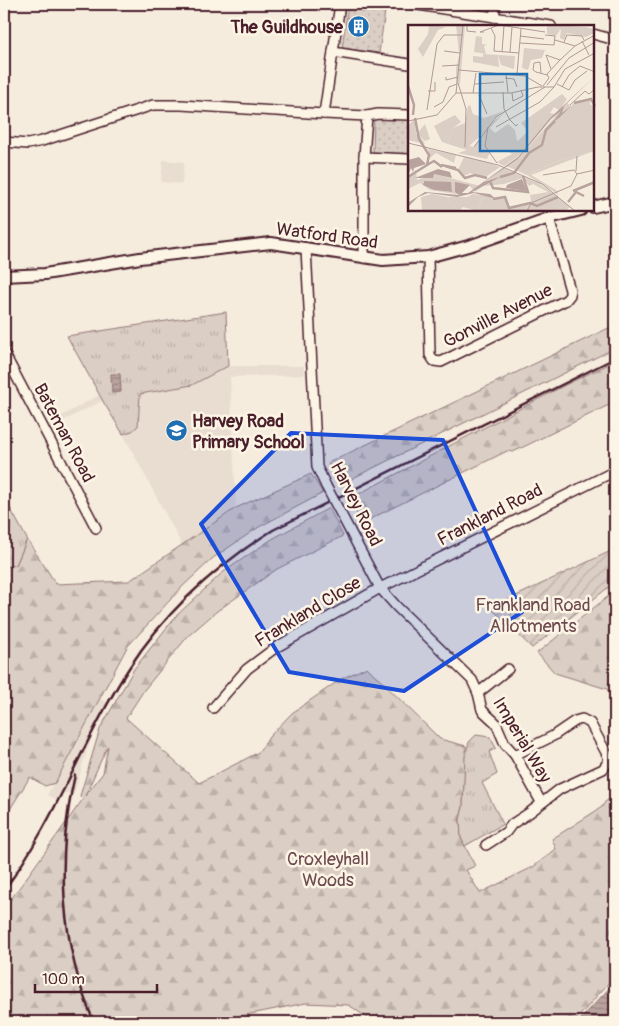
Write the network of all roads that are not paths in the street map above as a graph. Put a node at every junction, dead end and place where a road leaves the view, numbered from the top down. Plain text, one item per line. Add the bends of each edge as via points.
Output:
1 (340, 4) edge
2 (412, 4) edge
3 (496, 4) edge
4 (494, 17) junction
5 (545, 25) edge
6 (594, 34) edge
7 (615, 40) edge
8 (333, 52) junction
9 (408, 64) edge
10 (324, 114) junction
11 (408, 115) edge
12 (367, 116) junction
13 (4, 142) edge
14 (364, 157) junction
15 (408, 159) edge
16 (615, 202) edge
17 (594, 207) edge
18 (577, 211) edge
19 (548, 218) junction
20 (306, 248) junction
21 (428, 257) junction
22 (364, 258) junction
23 (4, 276) edge
24 (4, 353) edge
25 (615, 471) edge
26 (96, 528) dead end
27 (380, 588) junction
28 (508, 669) dead end
29 (478, 693) junction
30 (212, 708) dead end
31 (515, 754) junction
32 (540, 802) junction
33 (486, 845) dead end

1 - 8 street
2 - 4 street
3 - 4 street
4 - 5 street
6 - 7 street
8 - 9 street
8 - 10 street
10 - 12 street
10 - 13 street via 153,105 42,141 28,144
11 - 12 street
12 - 14 street
14 - 15 street
14 - 22 street
16 - 17 main road
18 - 19 main road, Watford Road
19 - 21 main road, Watford Road via 472,246
19 - 21 street, Gonville Avenue via 570,295 566,300 441,362 434,361 430,355
20 - 22 main road, Watford Road
20 - 23 main road, Watford Road via 258,244 140,258 46,274
20 - 27 street, Harvey Road, bridge via 317,467
21 - 22 main road, Watford Road
24 - 26 street, Bateman Road
25 - 27 street, Frankland Road
27 - 29 street, Harvey Road via 472,680
27 - 30 street, Frankland Close via 275,648 247,669
28 - 29 street
29 - 31 street, Imperial Way via 482,710 496,724 505,744
31 - 32 street, Imperial Way
31 - 32 street via 553,736 575,721 585,720 590,723 606,753 607,765 603,769
32 - 33 street via 529,814

